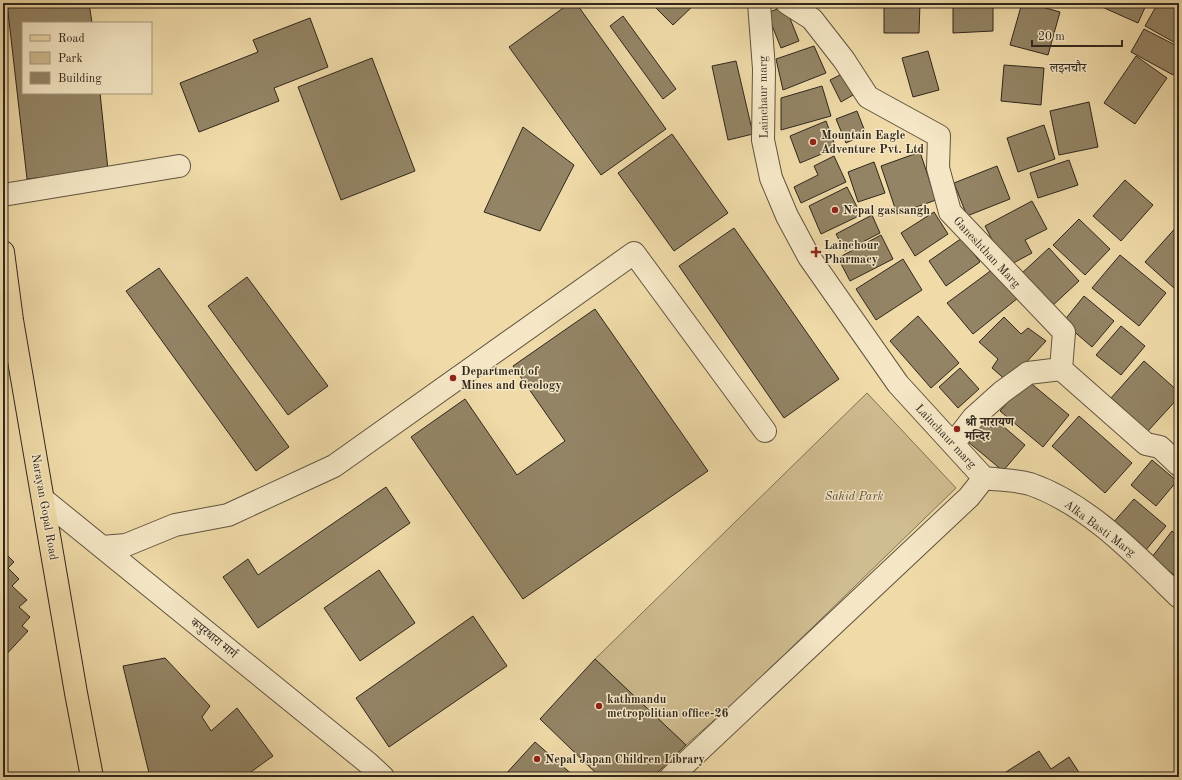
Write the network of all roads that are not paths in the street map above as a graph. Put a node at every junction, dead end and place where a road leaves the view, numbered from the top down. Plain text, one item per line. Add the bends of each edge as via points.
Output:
1 (759, 3) edge
2 (787, 3) edge
3 (179, 166) dead end
4 (3, 195) edge
5 (3, 252) edge
6 (8, 324) edge
7 (1061, 369) junction
8 (765, 431) dead end
9 (953, 444) junction
10 (1179, 465) edge
11 (984, 478) junction
12 (44, 500) junction
13 (102, 547) junction
14 (1179, 597) edge
15 (92, 777) edge
16 (383, 777) edge
17 (671, 777) edge

1 - 9 street, Lainchaur marg via 764,69 764,140 771,178 787,216 808,257 898,384
2 - 7 street, Ganeshthan Marg via 812,19 844,60 868,97 939,136 938,168 950,212 1064,332
3 - 4 street
5 - 6 main road, Narayan Gopal Road
6 - 12 main road, Narayan Gopal Road
7 - 9 street via 1028,373 973,418
7 - 10 street via 1146,444 1160,447
8 - 13 street via 634,253 334,466 228,515 175,525 126,545
9 - 11 street, Lainchaur marg
11 - 14 street, Alka Basti Marg via 1028,483 1057,495 1132,551
11 - 17 street, Lainchaur marg via 969,498
12 - 13 street, कपुरधारा मार्ग
12 - 15 main road, Narayan Gopal Road
13 - 16 street, कपुरधारा मार्ग

